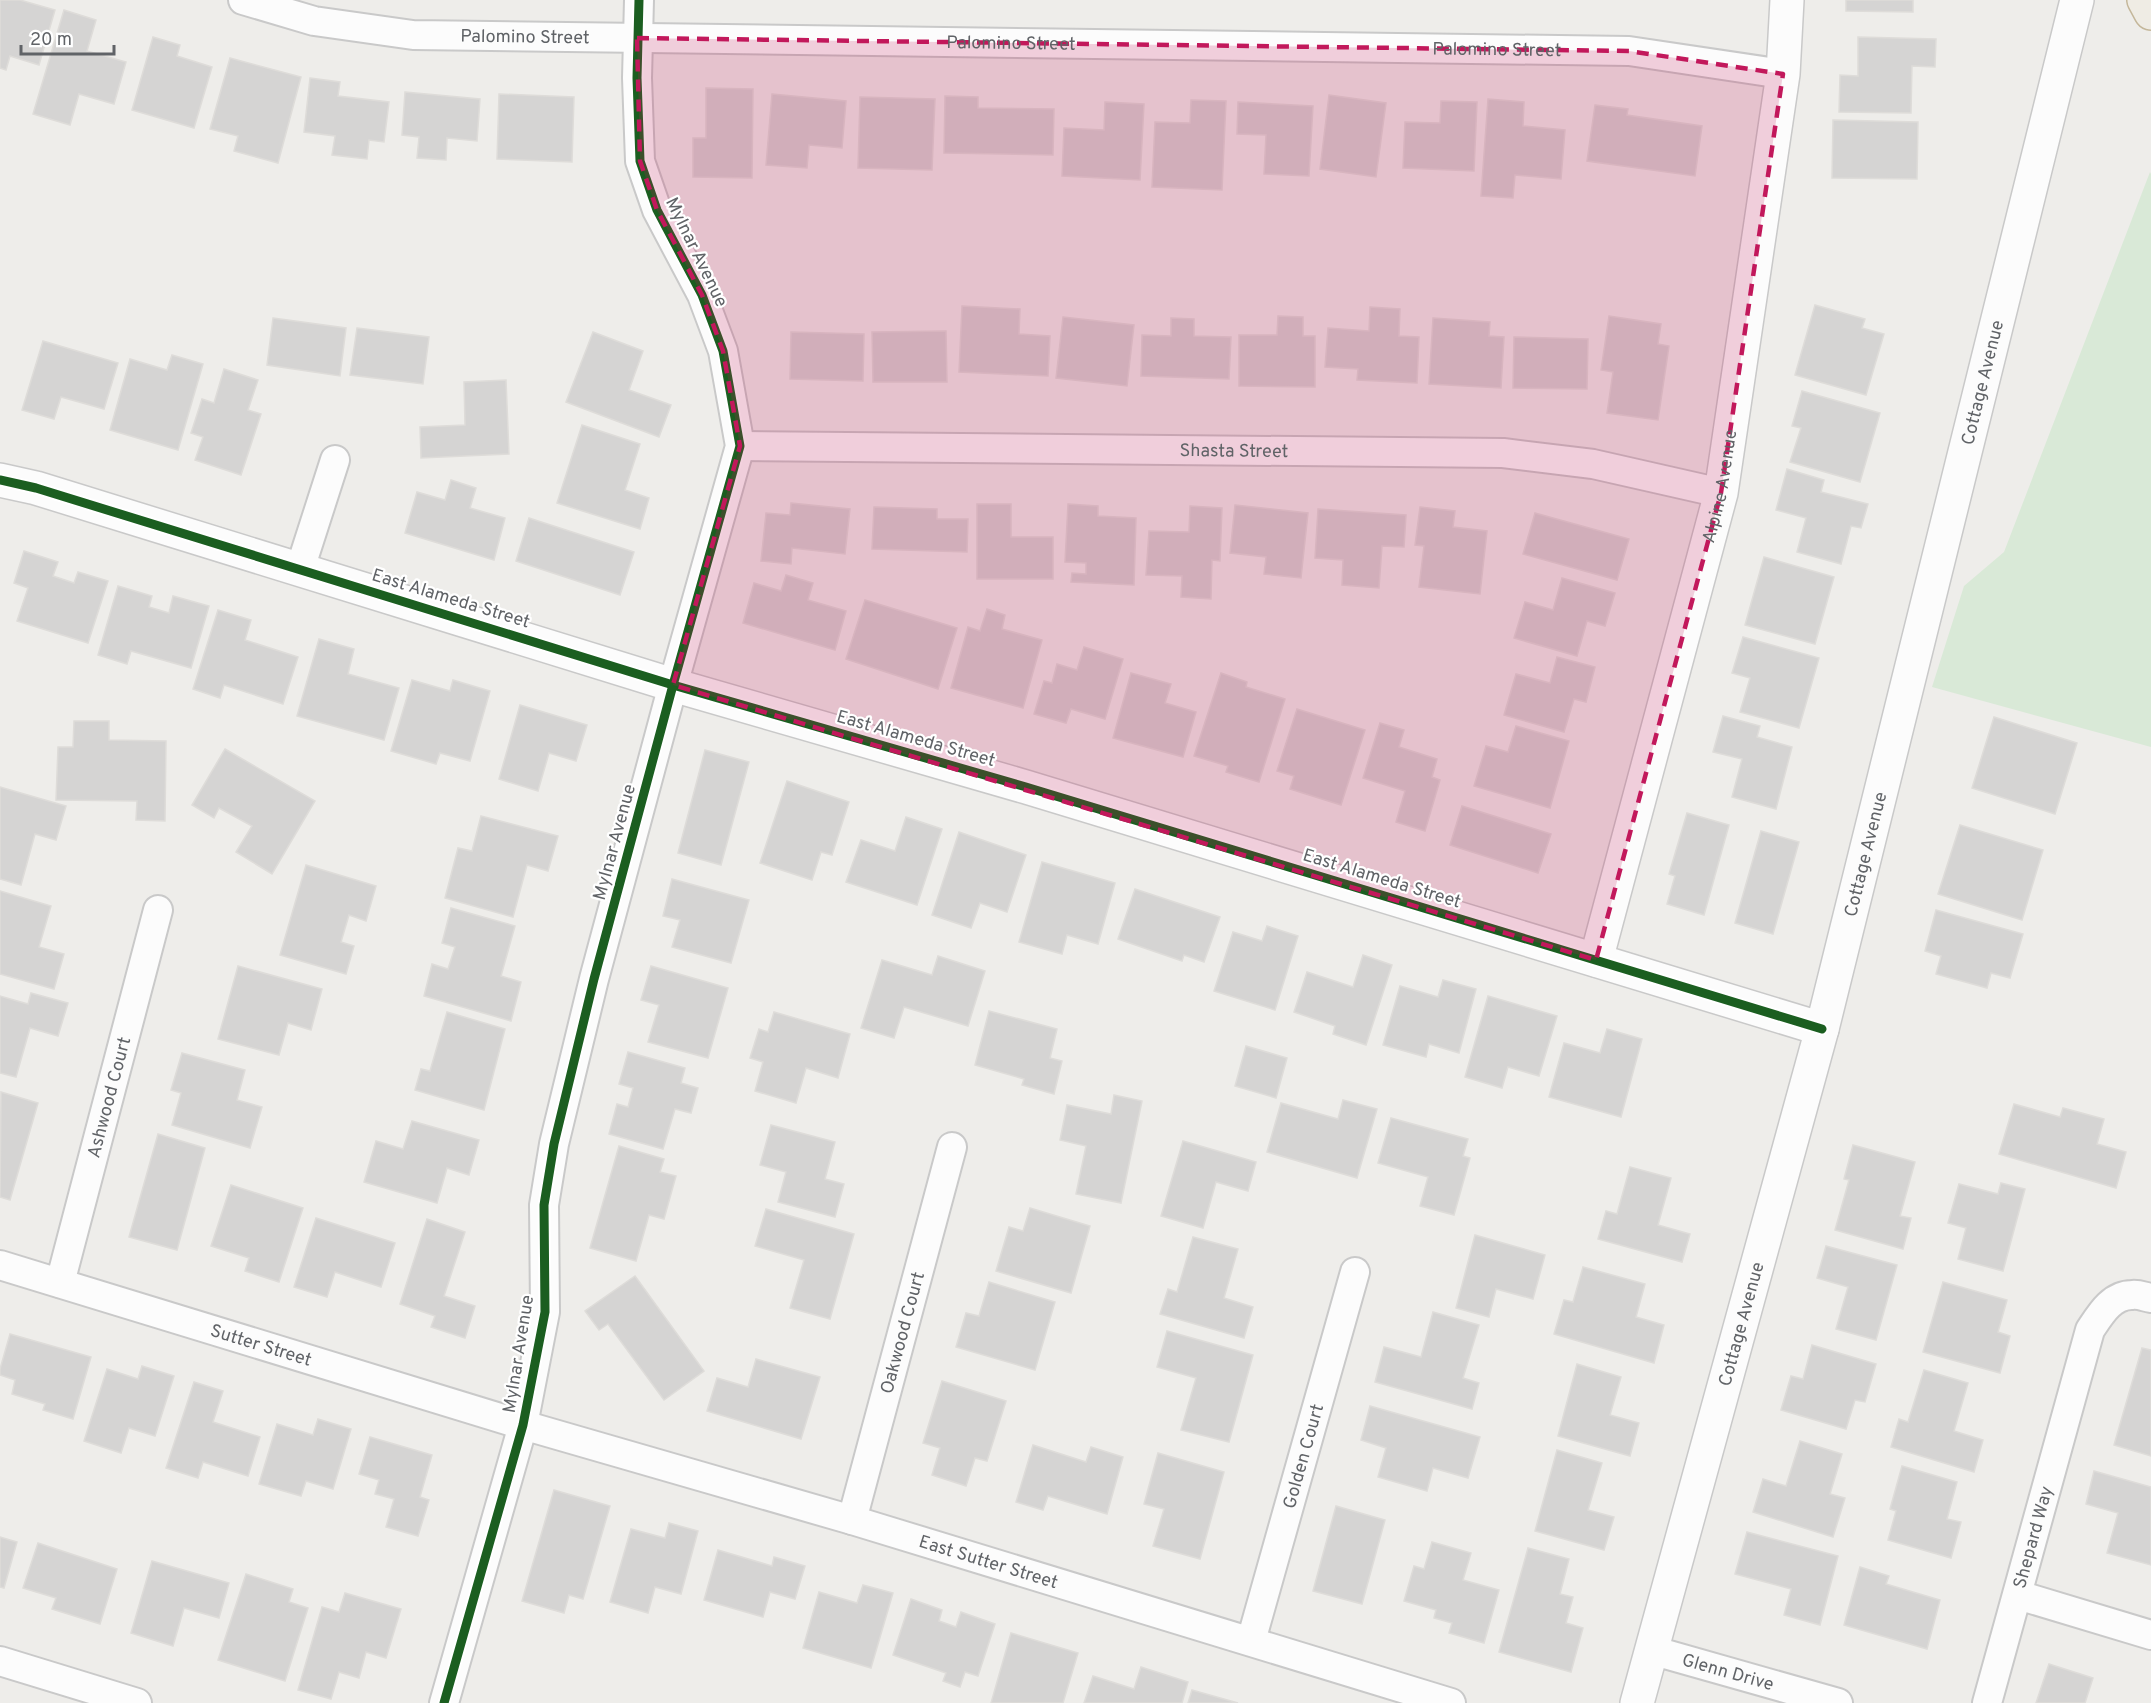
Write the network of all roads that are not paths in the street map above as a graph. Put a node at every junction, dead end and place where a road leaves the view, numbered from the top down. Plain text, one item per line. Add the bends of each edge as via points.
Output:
1 (243, 0) edge
2 (639, 0) edge
3 (1787, 0) edge
4 (2077, 0) edge
5 (2144, 0) edge
6 (2151, 14) edge
7 (638, 38) junction
8 (1783, 74) junction
9 (740, 446) junction
10 (335, 460) dead end
11 (0, 480) edge
12 (1722, 493) junction
13 (300, 568) junction
14 (673, 685) junction
15 (158, 910) dead end
16 (1596, 960) junction
17 (1822, 1029) junction
18 (952, 1147) dead end
19 (0, 1265) edge
20 (1355, 1272) dead end
21 (60, 1283) junction
22 (2151, 1298) edge
23 (523, 1425) junction
24 (852, 1520) junction
25 (2018, 1595) junction
26 (2151, 1635) edge
27 (1251, 1641) junction
28 (1651, 1650) junction
29 (0, 1661) edge
30 (137, 1703) edge
31 (444, 1703) edge
32 (1450, 1703) edge
33 (1637, 1703) edge
34 (1838, 1703) edge
35 (1987, 1703) edge

1 - 7 street, Palomino Street via 314,21 412,35
2 - 7 street, Mylnar Avenue
3 - 8 street, Alpine Avenue
4 - 17 street, Cottage Avenue
5 - 6 highway
7 - 8 street, Palomino Street via 1629,51
7 - 9 street, Mylnar Avenue via 640,161 657,210 702,295 723,351
8 - 12 street, Alpine Avenue
9 - 12 street, Shasta Street via 1503,453 1593,464
9 - 14 street, Mylnar Avenue
10 - 13 street
11 - 13 street, East Alameda Street
12 - 16 street, Alpine Avenue
13 - 14 street, East Alameda Street
14 - 16 street, East Alameda Street via 1037,790
14 - 23 street, Mylnar Avenue via 554,1144 544,1205 545,1312
15 - 21 street, Ashwood Court
16 - 17 street, East Alameda Street
17 - 28 street, Cottage Avenue
18 - 24 street, Oakwood Court
19 - 21 street, Sutter Street
20 - 27 street, Golden Court
21 - 23 street, Sutter Street
22 - 25 street, Shepard Way via 2131,1294 2116,1300 2105,1308 2090,1330
23 - 24 street, East Sutter Street
23 - 31 street, Mylnar Avenue
24 - 27 street, East Sutter Street
25 - 26 street
25 - 35 street, Shepard Way
27 - 32 street, East Sutter Street
28 - 33 street, Cottage Avenue
28 - 34 street, Glenn Drive
29 - 30 street

